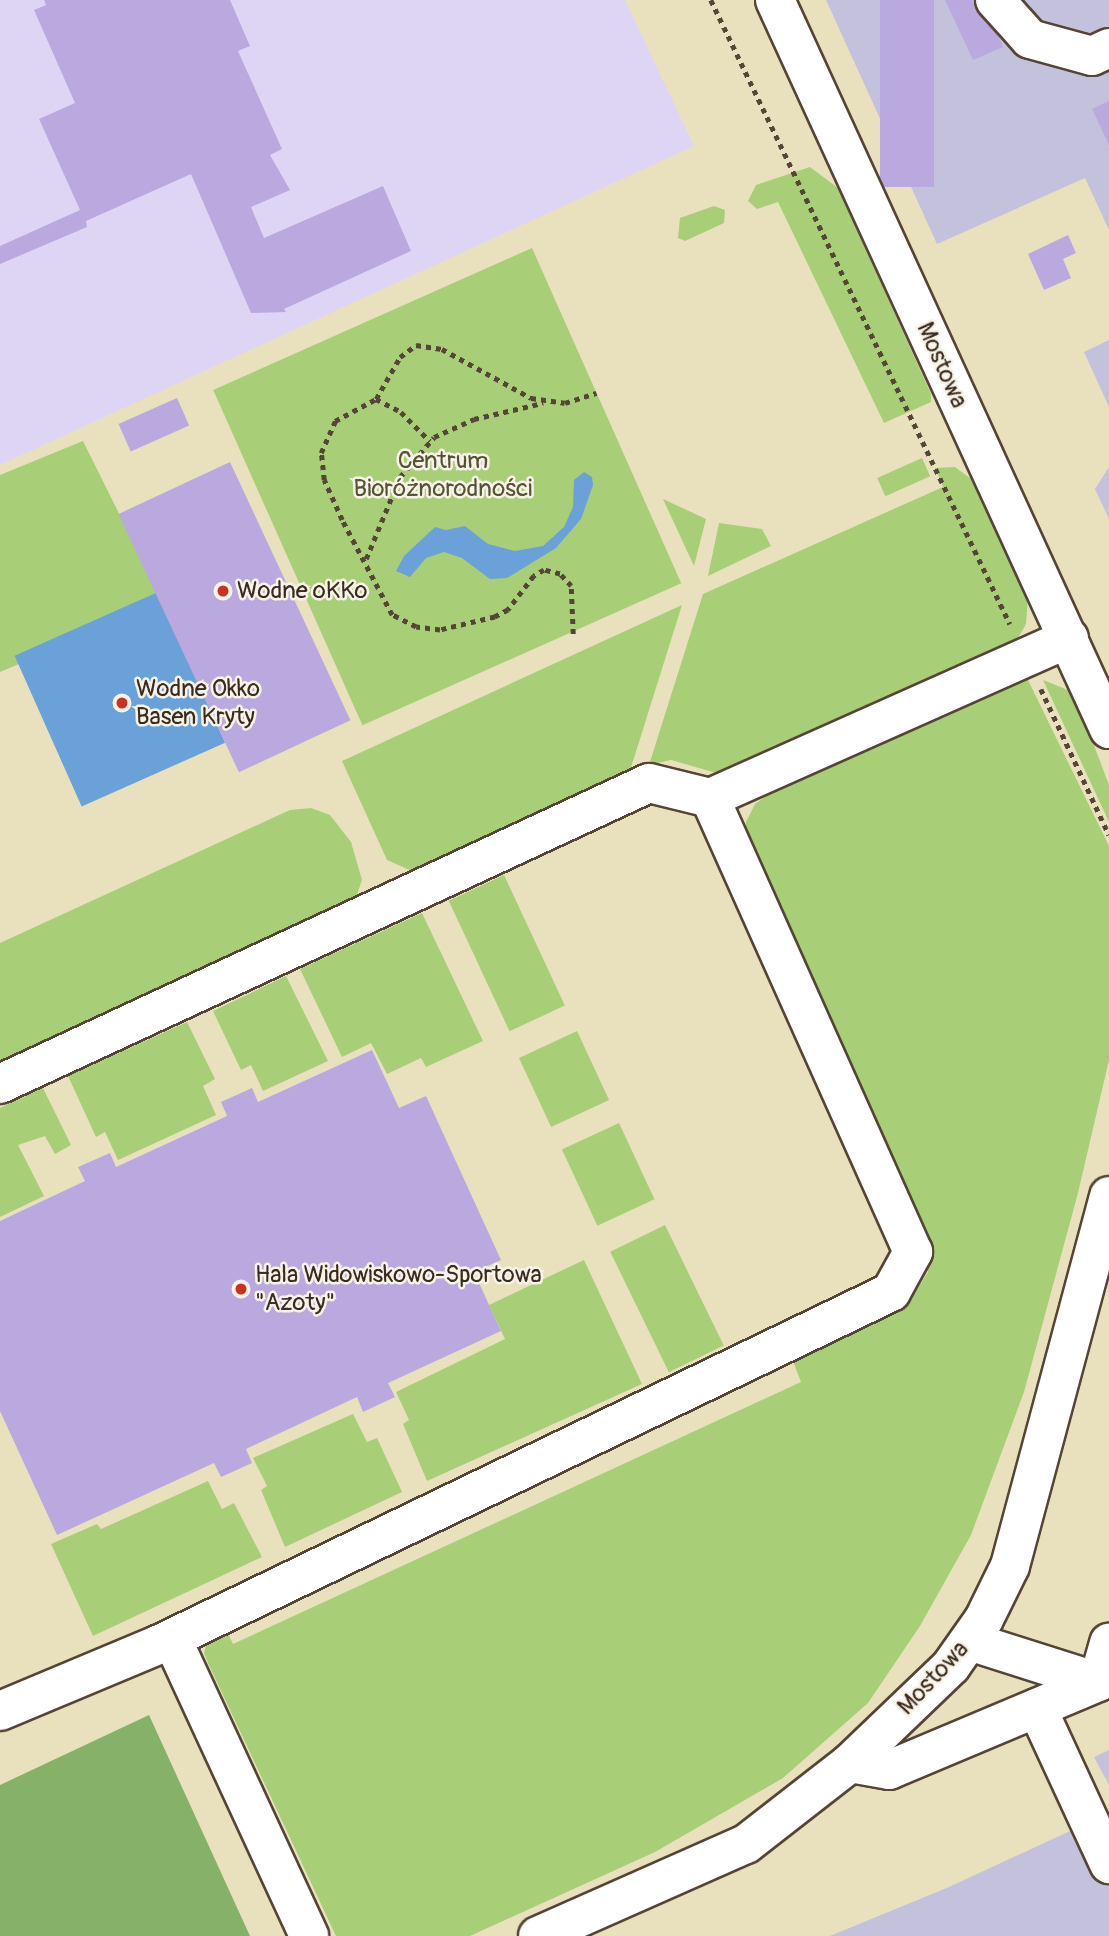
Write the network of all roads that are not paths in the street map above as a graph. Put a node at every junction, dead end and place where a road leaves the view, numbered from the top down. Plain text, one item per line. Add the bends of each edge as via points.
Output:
1 (775, 0) edge
2 (995, 0) edge
3 (1109, 48) edge
4 (1069, 638) junction
5 (1109, 729) edge
6 (710, 798) junction
7 (0, 1084) edge
8 (1109, 1196) edge
9 (969, 1641) junction
10 (1109, 1643) edge
11 (160, 1644) junction
12 (1104, 1680) edge
13 (1037, 1708) junction
14 (0, 1711) edge
15 (850, 1763) junction
16 (1109, 1864) edge
17 (309, 1936) edge
18 (538, 1936) edge

1 - 4 street, Mostowa
2 - 3 street via 1030,39 1092,56
4 - 5 street, Mostowa
4 - 6 street
6 - 7 street via 649,783
6 - 11 street via 912,1252 891,1292
8 - 9 street, Mostowa via 1010,1566
9 - 12 street
9 - 15 street, Mostowa via 951,1665
10 - 12 street
11 - 14 street
11 - 17 street via 172,1639
12 - 13 street
13 - 15 street via 888,1770
13 - 16 street
15 - 18 street, Mostowa via 746,1844

